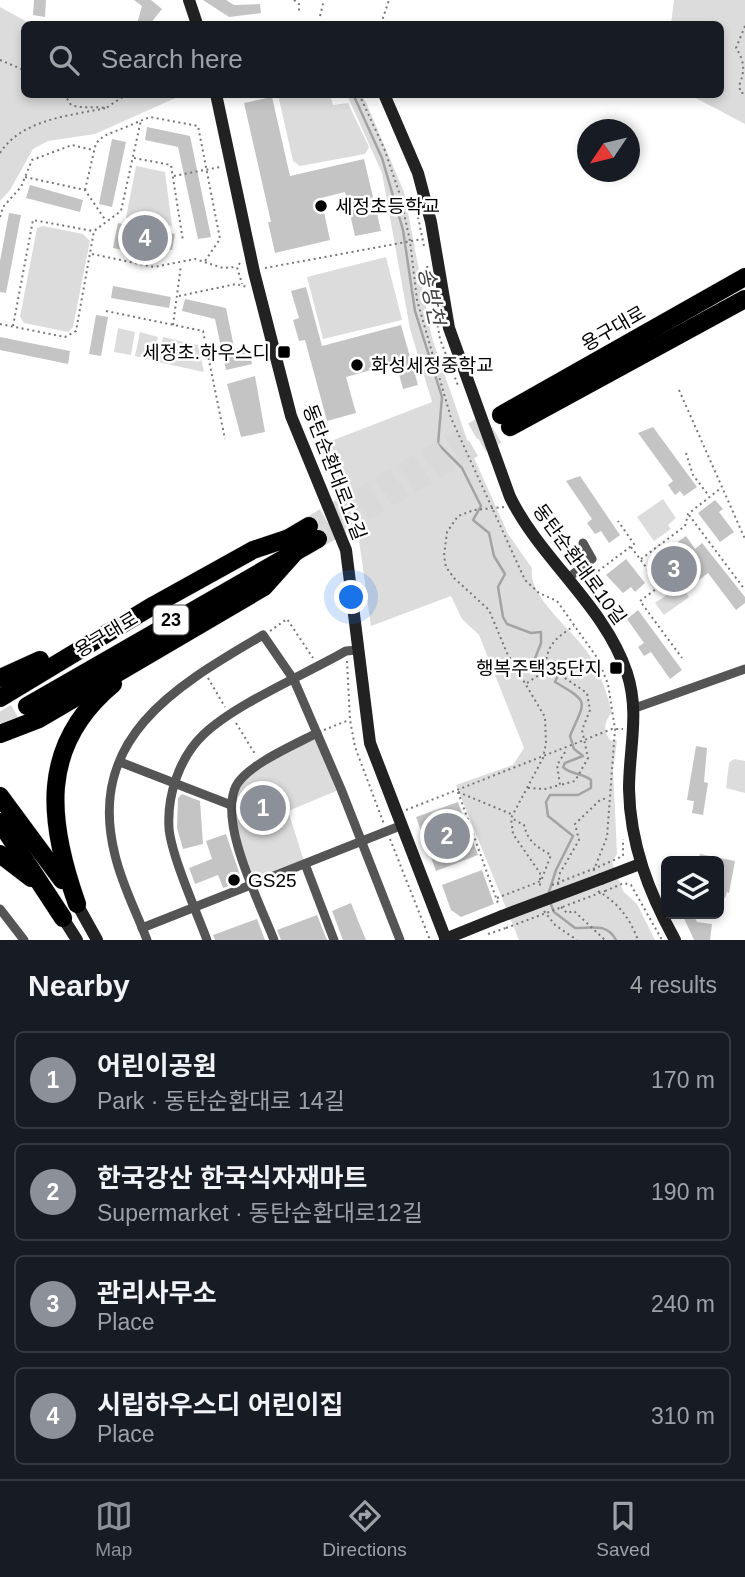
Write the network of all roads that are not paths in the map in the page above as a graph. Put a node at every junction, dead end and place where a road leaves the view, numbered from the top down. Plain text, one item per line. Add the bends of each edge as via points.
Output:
1 (189, 0) edge
2 (196, 21) edge
3 (217, 98) edge
4 (386, 98) edge
5 (745, 277) edge
6 (745, 299) edge
7 (314, 532) tunnel mouth
8 (583, 542) dead end
9 (294, 544) junction
10 (567, 579) junction
11 (154, 605) junction
12 (358, 650) junction
13 (141, 660) junction
14 (745, 669) edge
15 (0, 678) edge
16 (294, 680) junction
17 (0, 698) edge
18 (25, 701) tunnel mouth
19 (635, 708) junction
20 (317, 733) junction
21 (0, 734) edge
22 (120, 762) junction
23 (174, 783) junction
24 (0, 796) edge
25 (231, 804) junction
26 (0, 822) edge
27 (400, 826) junction
28 (362, 842) junction
29 (0, 855) edge
30 (305, 864) junction
31 (640, 864) junction
32 (253, 884) junction
33 (77, 904) junction
34 (195, 907) junction
35 (0, 909) edge
36 (63, 918) junction
37 (142, 928) junction
38 (24, 940) edge
39 (77, 940) edge
40 (97, 940) edge
41 (147, 940) edge
42 (207, 940) edge
43 (274, 940) edge
44 (334, 940) edge
45 (400, 940) edge
46 (445, 940) edge
47 (676, 940) edge

1 - 2 street
3 - 12 street, 동탄순환대로12길 via 291,415 346,550
4 - 10 street, 동탄순환대로10길 via 418,173 449,328 510,497
5 - 6 highway, 용구대로 via 506,421
7 - 9 highway, 용구대로 / 23
8 - 10 street via 592,559
9 - 11 highway via 253,550
9 - 13 highway via 264,587
9 - 18 highway, 용구대로 / 23
10 - 19 street, 동탄순환대로10길 via 621,657
11 - 15 highway
11 - 17 highway
12 - 16 street via 346,651
12 - 27 street, 동탄순환대로12길 via 370,743
13 - 21 highway via 39,719
13 - 33 highway via 86,712 61,758 54,824
14 - 19 street
16 - 20 street
16 - 22 street via 263,635 169,694 133,737
16 - 23 street via 202,735
19 - 31 street, 동탄순환대로10길 via 629,789
20 - 25 street via 247,774 237,785
20 - 28 street
22 - 23 street
22 - 37 street via 109,808 111,834 124,887
23 - 25 street
23 - 34 street via 169,831
24 - 33 highway
25 - 32 street via 232,822
26 - 36 highway
27 - 28 street
27 - 46 street, 동탄순환대로12길
28 - 30 street
28 - 45 street
29 - 36 highway via 29,876
30 - 32 street
30 - 44 street
31 - 46 street, bridge
31 - 47 street, 동탄순환대로10길
32 - 34 street
32 - 43 street
33 - 40 street
34 - 37 street
34 - 42 street
35 - 38 street
36 - 39 street
37 - 41 street

